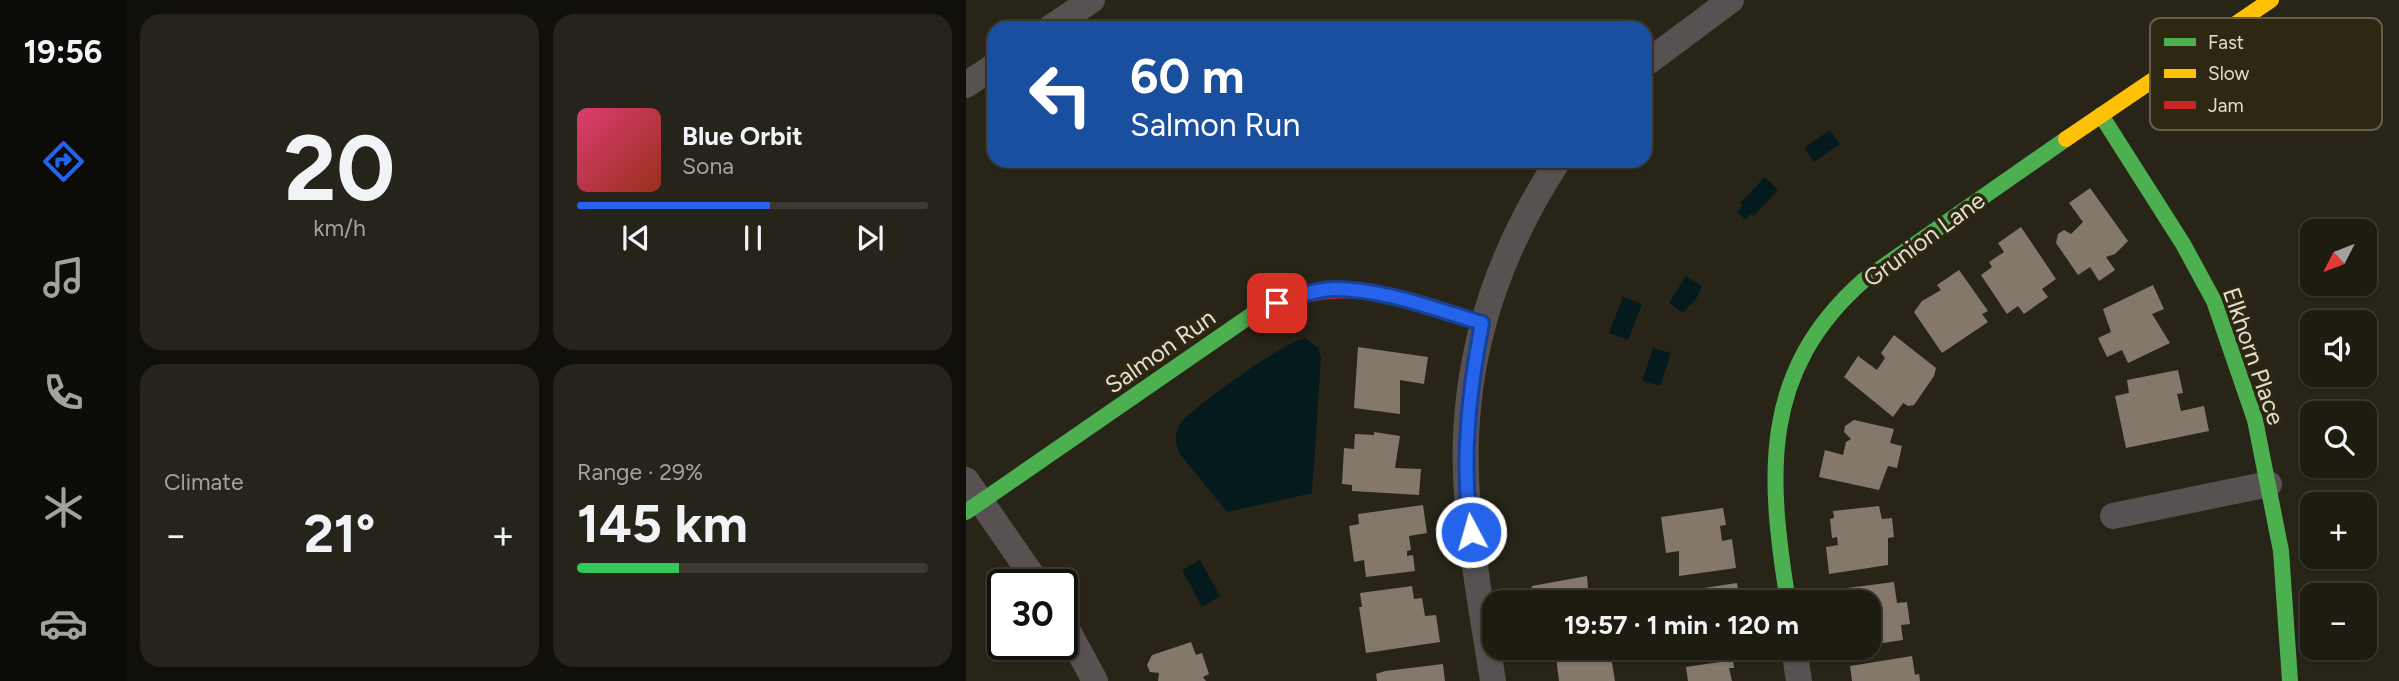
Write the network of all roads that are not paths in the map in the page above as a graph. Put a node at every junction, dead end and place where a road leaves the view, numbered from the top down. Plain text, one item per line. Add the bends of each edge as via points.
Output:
1 (1092, 0) edge
2 (1731, 0) edge
3 (2272, 0) edge
4 (2245, 18) edge
5 (1060, 21) edge
6 (1652, 59) edge
7 (987, 71) edge
8 (2150, 82) edge
9 (966, 85) edge
10 (2101, 115) junction
11 (1555, 168) edge
12 (1482, 323) junction
13 (966, 480) edge
14 (2269, 484) junction
15 (974, 507) edge
16 (2113, 516) dead end
17 (1026, 569) edge
18 (1786, 590) edge
19 (1078, 650) edge
20 (1796, 660) edge
21 (1095, 681) edge
22 (1493, 681) edge
23 (1799, 681) edge
24 (2290, 681) edge

1 - 5 street
2 - 6 street
3 - 4 street, Grunion Lane
7 - 9 street
8 - 10 street, Grunion Lane
10 - 14 street, Elkhorn Place via 2214,301 2255,420
10 - 18 street, Grunion Lane via 1873,272 1814,338 1787,395 1777,433 1773,488
11 - 12 street via 1516,234
12 - 15 street, Salmon Run via 1361,291 1332,289 1277,303 1250,316
12 - 22 street via 1466,443 1468,507
13 - 15 street
14 - 16 street
14 - 24 street, Elkhorn Place via 2281,551
15 - 17 street
19 - 21 street
20 - 23 street

